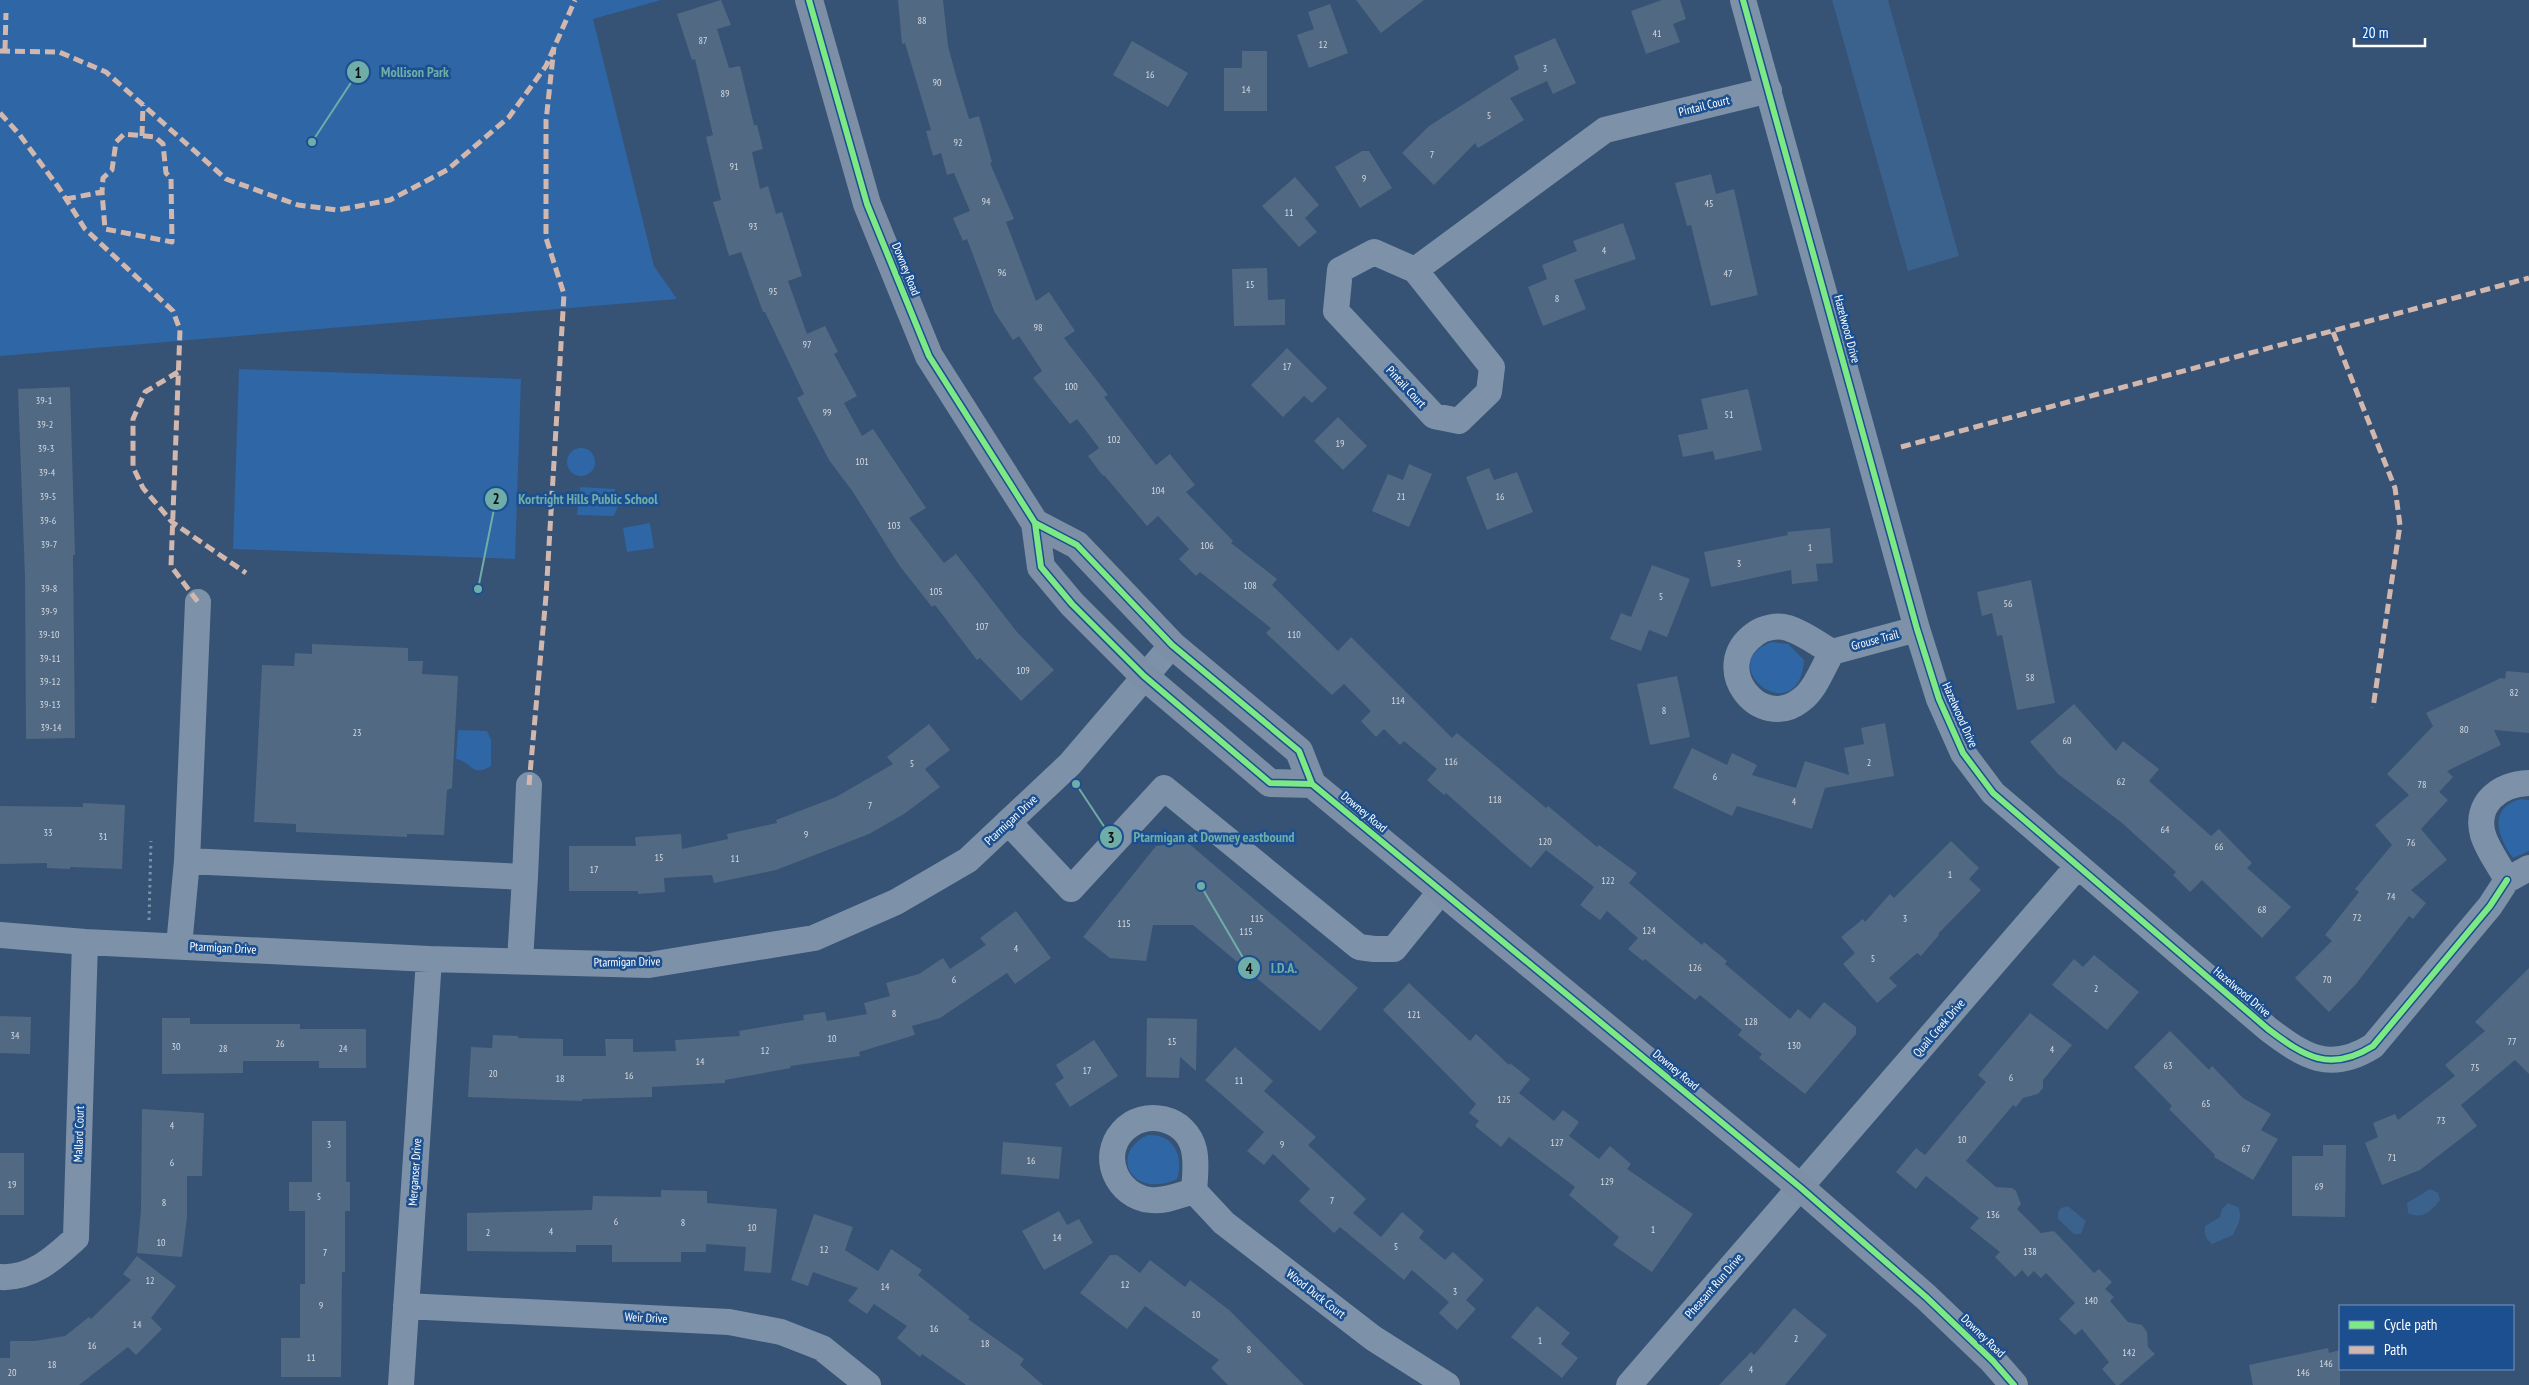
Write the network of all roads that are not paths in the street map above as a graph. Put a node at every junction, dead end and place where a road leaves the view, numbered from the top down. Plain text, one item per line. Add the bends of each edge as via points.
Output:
1 (809, 0) edge
2 (1743, 0) edge
3 (1770, 90) junction
4 (1415, 270) junction
5 (1034, 523) junction
6 (198, 602) dead end
7 (1917, 629) junction
8 (1172, 645) junction
9 (1832, 652) dead end
10 (1144, 676) junction
11 (2529, 783) edge
12 (1312, 784) junction
13 (530, 785) dead end
14 (1008, 822) junction
15 (187, 861) junction
16 (2077, 867) junction
17 (2518, 874) edge
18 (526, 877) junction
19 (1441, 891) junction
20 (0, 935) edge
21 (85, 942) junction
22 (180, 946) junction
23 (429, 959) junction
24 (520, 960) junction
25 (1801, 1188) junction
26 (1194, 1191) dead end
27 (0, 1277) edge
28 (406, 1306) junction
29 (401, 1385) edge
30 (868, 1385) edge
31 (1447, 1385) edge
32 (1629, 1385) edge
33 (2014, 1385) edge

1 - 5 main road, Downey Road via 867,204 929,356
2 - 3 street, Hazelwood Drive
3 - 4 street, Pintail Court via 1605,130
3 - 7 street, Hazelwood Drive
4 - 4 street, Pintail Court via 1374,252 1340,270 1336,312 1434,416 1460,421 1489,392 1492,367
5 - 8 main road, Downey Road via 1078,545
5 - 10 main road, Downey Road via 1041,567 1072,604
6 - 15 street
7 - 9 street, Grouse Trail
7 - 16 street, Hazelwood Drive via 1939,699 1963,753 1993,793
8 - 10 street, Ptarmigan Drive
8 - 12 main road, Downey Road via 1299,751
10 - 12 main road, Downey Road via 1270,783
10 - 14 street, Ptarmigan Drive via 1070,764
11 - 17 street, Hazelwood Drive via 2516,783 2492,797 2482,822 2483,836
12 - 19 main road, Downey Road
13 - 18 street
14 - 19 street via 1071,889 1164,788 1359,947 1374,950 1394,949
14 - 24 street, Ptarmigan Drive via 960,865 896,902 814,938 649,964
15 - 18 street
15 - 22 street
16 - 17 street, Hazelwood Drive via 2295,1050 2314,1058 2334,1061 2356,1057 2373,1046
16 - 25 street, Quail Creek Drive
18 - 24 street
19 - 25 main road, Downey Road
20 - 21 street, Ptarmigan Drive
21 - 22 street, Ptarmigan Drive
21 - 27 street, Mallard Court via 76,1238 45,1266 9,1278
22 - 23 street, Ptarmigan Drive
23 - 24 street, Ptarmigan Drive
23 - 28 street, Merganser Drive
25 - 32 street, Pheasant Run Drive
25 - 33 main road, Downey Road via 1926,1297
26 - 31 street, Wood Duck Court via 1224,1223 1373,1338
28 - 29 street, Merganser Drive
28 - 30 street, Weir Drive via 729,1322 781,1332 822,1348

